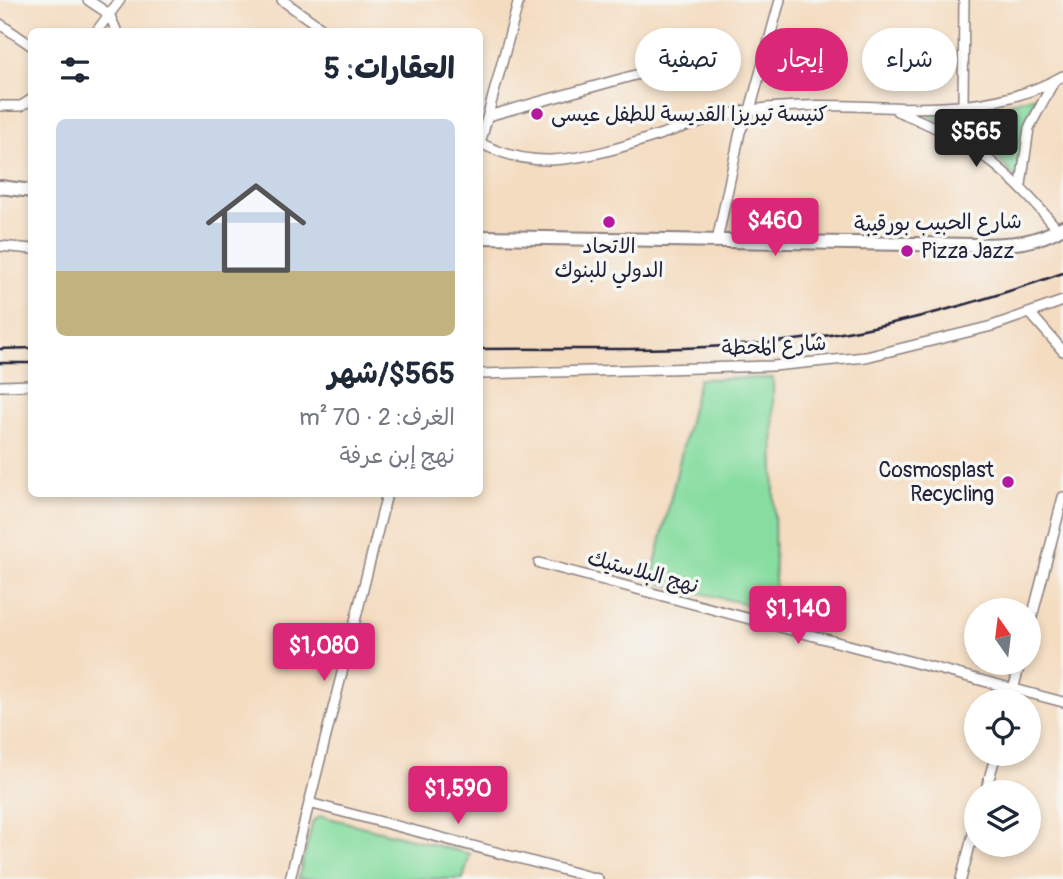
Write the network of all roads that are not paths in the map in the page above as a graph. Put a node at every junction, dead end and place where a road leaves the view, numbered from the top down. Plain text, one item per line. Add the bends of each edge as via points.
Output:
1 (88, 0) edge
2 (120, 0) edge
3 (282, 0) edge
4 (519, 0) edge
5 (780, 0) edge
6 (964, 0) edge
7 (109, 14) junction
8 (0, 24) edge
9 (99, 28) edge
10 (115, 28) edge
11 (321, 28) edge
12 (28, 43) edge
13 (635, 75) edge
14 (1063, 76) edge
15 (1054, 81) junction
16 (28, 102) edge
17 (0, 106) edge
18 (963, 107) junction
19 (892, 109) junction
20 (750, 110) junction
21 (488, 116) junction
22 (483, 133) edge
23 (483, 144) edge
24 (1021, 185) junction
25 (0, 187) edge
26 (28, 190) edge
27 (1060, 229) edge
28 (483, 237) edge
29 (717, 241) junction
30 (0, 246) edge
31 (28, 249) edge
32 (1063, 301) edge
33 (1030, 313) junction
34 (1063, 351) edge
35 (483, 374) edge
36 (28, 385) edge
37 (0, 386) edge
38 (386, 497) edge
39 (1063, 498) edge
40 (539, 563) dead end
41 (1037, 598) edge
42 (1010, 689) edge
43 (1041, 697) edge
44 (1063, 702) edge
45 (309, 803) junction
46 (967, 857) edge
47 (290, 879) edge
48 (598, 879) edge
49 (961, 879) edge

1 - 7 street
2 - 7 street
3 - 11 street
4 - 21 street
5 - 20 street
6 - 18 street
7 - 9 street
7 - 10 street
8 - 12 street
13 - 21 street
14 - 15 street
15 - 18 street via 1014,98
15 - 24 street via 1029,128
16 - 17 street
18 - 19 street
19 - 20 street
19 - 24 street via 957,138
20 - 23 street via 552,160 502,154
20 - 29 street via 740,132
21 - 22 street
24 - 27 street
25 - 26 street
27 - 29 street, شارع الحبيب بورقيبة via 1044,239 1010,244
28 - 29 street, شارع الحبيب بورقيبة
30 - 31 street
32 - 33 street, شارع المحطة
33 - 34 street
33 - 35 street, شارع المحطة via 923,345 839,361
36 - 37 street
38 - 45 street
39 - 41 street
40 - 42 street, نهج البلاستيك
43 - 44 street, نهج البلاستيك
45 - 47 street
45 - 48 street
46 - 49 street

